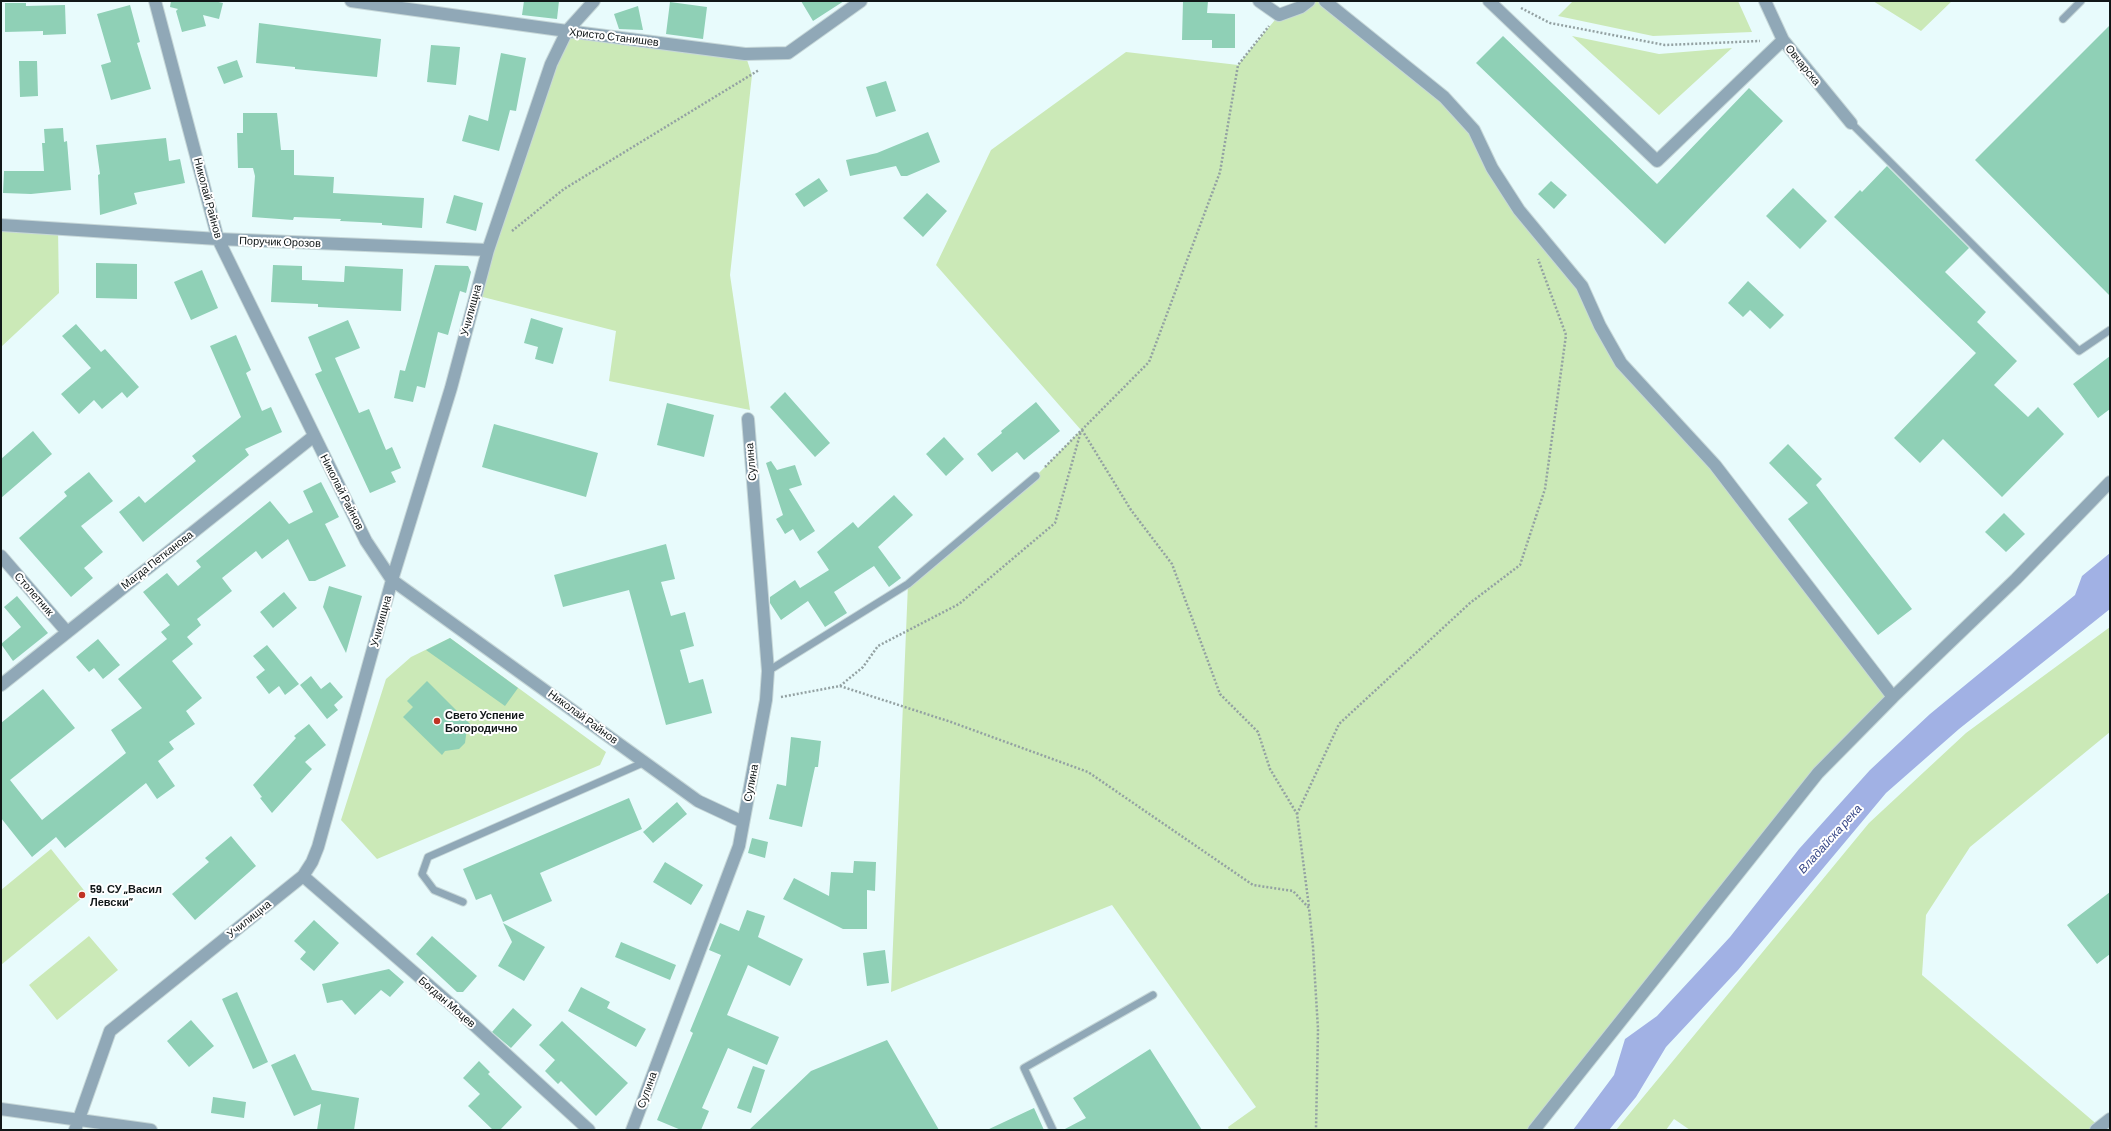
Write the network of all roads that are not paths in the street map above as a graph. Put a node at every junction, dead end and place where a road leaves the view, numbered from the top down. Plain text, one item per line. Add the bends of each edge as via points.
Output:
1 (155, 1) edge
2 (351, 1) edge
3 (594, 1) edge
4 (861, 1) edge
5 (1259, 1) edge
6 (1309, 1) edge
7 (1325, 1) edge
8 (1489, 1) edge
9 (1766, 1) edge
10 (2081, 1) edge
11 (2063, 19) dead end
12 (567, 31) junction
13 (1782, 40) junction
14 (1851, 123) joint
15 (1, 225) edge
16 (218, 239) junction
17 (488, 250) junction
18 (2110, 330) edge
19 (748, 419) dead end
20 (314, 436) junction
21 (1036, 476) road end
22 (2110, 482) edge
23 (1, 556) edge
24 (392, 580) junction
25 (67, 632) junction
26 (768, 671) junction
27 (1, 685) edge
28 (1893, 697) junction
29 (645, 762) junction
30 (743, 822) junction
31 (303, 876) junction
32 (464, 902) dead end
33 (1153, 995) dead end
34 (1, 1108) edge
35 (2110, 1119) edge
36 (76, 1125) edge
37 (151, 1130) edge
38 (589, 1130) edge
39 (632, 1130) edge
40 (1052, 1130) edge
41 (1534, 1130) edge
42 (2096, 1130) edge

1 - 16 street, Николай Райнов
2 - 12 street, Христо Станишев
3 - 12 street, Училищна
4 - 12 street, Христо Станишев via 788,53 745,54
5 - 6 street via 1279,15 1301,7
7 - 28 street via 1444,97 1474,130 1492,168 1519,210 1582,286 1600,326 1621,363 1714,464
8 - 13 street via 1657,161
9 - 13 street, Овчарска
10 - 11 lane
12 - 17 street, Училищна via 550,64
13 - 14 street, Овчарска
14 - 18 lane via 2079,352
15 - 16 street, Поручик Орозов
16 - 17 street, Поручик Орозов
16 - 20 street, Николай Райнов
17 - 24 street, Училищна via 451,388
19 - 26 street, Сулина
20 - 24 street, Николай Райнов via 366,541
20 - 25 street, Магда Петканова
21 - 26 lane via 908,584
22 - 28 street via 2016,579
23 - 25 street, Столетник
24 - 29 street, Николай Райнов
24 - 31 street, Училищна via 318,847
25 - 27 street, Магда Петканова
26 - 30 street, Сулина via 766,700
28 - 41 street via 1818,773
29 - 30 street, Николай Райнов via 698,801
29 - 32 lane via 428,857 422,874 434,890
30 - 39 street, Сулина via 738,846
31 - 36 street, Училищна via 110,1031
31 - 38 street, Богдан Моцев via 462,1014
33 - 40 lane via 1024,1068
34 - 36 street
35 - 42 street
36 - 37 street

